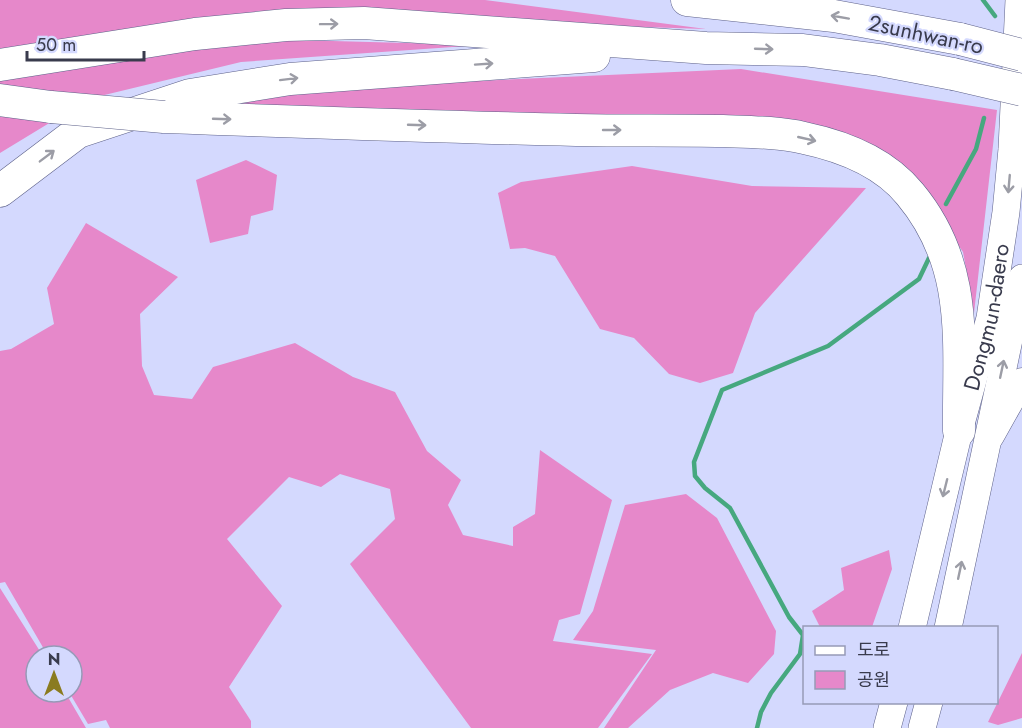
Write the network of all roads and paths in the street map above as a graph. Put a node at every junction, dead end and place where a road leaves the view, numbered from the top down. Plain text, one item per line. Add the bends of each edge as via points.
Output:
1 (687, 0) edge
2 (1019, 0) edge
3 (706, 48) junction
4 (1022, 55) edge
5 (0, 65) edge
6 (1022, 90) edge
7 (0, 100) edge
8 (0, 191) edge
9 (1022, 278) edge
10 (1022, 381) edge
11 (972, 439) junction
12 (912, 626) edge
13 (948, 626) edge
14 (893, 704) edge
15 (928, 704) edge
16 (887, 728) edge
17 (922, 728) edge

4 -> 1 highway, 2sunhwan-ro, bridge via 960,39 834,16
2 -> 11 main road, Dongmun-daero via 1006,212
5 -> 3 highway via 195,34 286,25 364,23
3 -> 6 highway, 2sunhwan-ro, bridge via 803,50 880,60
8 -> 3 highway via 78,132 190,95 290,79
7 -> 11 highway, bridge via 164,117 762,132 841,147 878,166 909,192 932,224 948,259 959,308
11 -> 9 main road, Dongmun-daero
10 - 11 main road, Dongmun-daero
11 -> 12 main road, Dongmun-daero
13 -> 11 main road, Dongmun-daero
14 - 16 main road
15 - 17 main road

